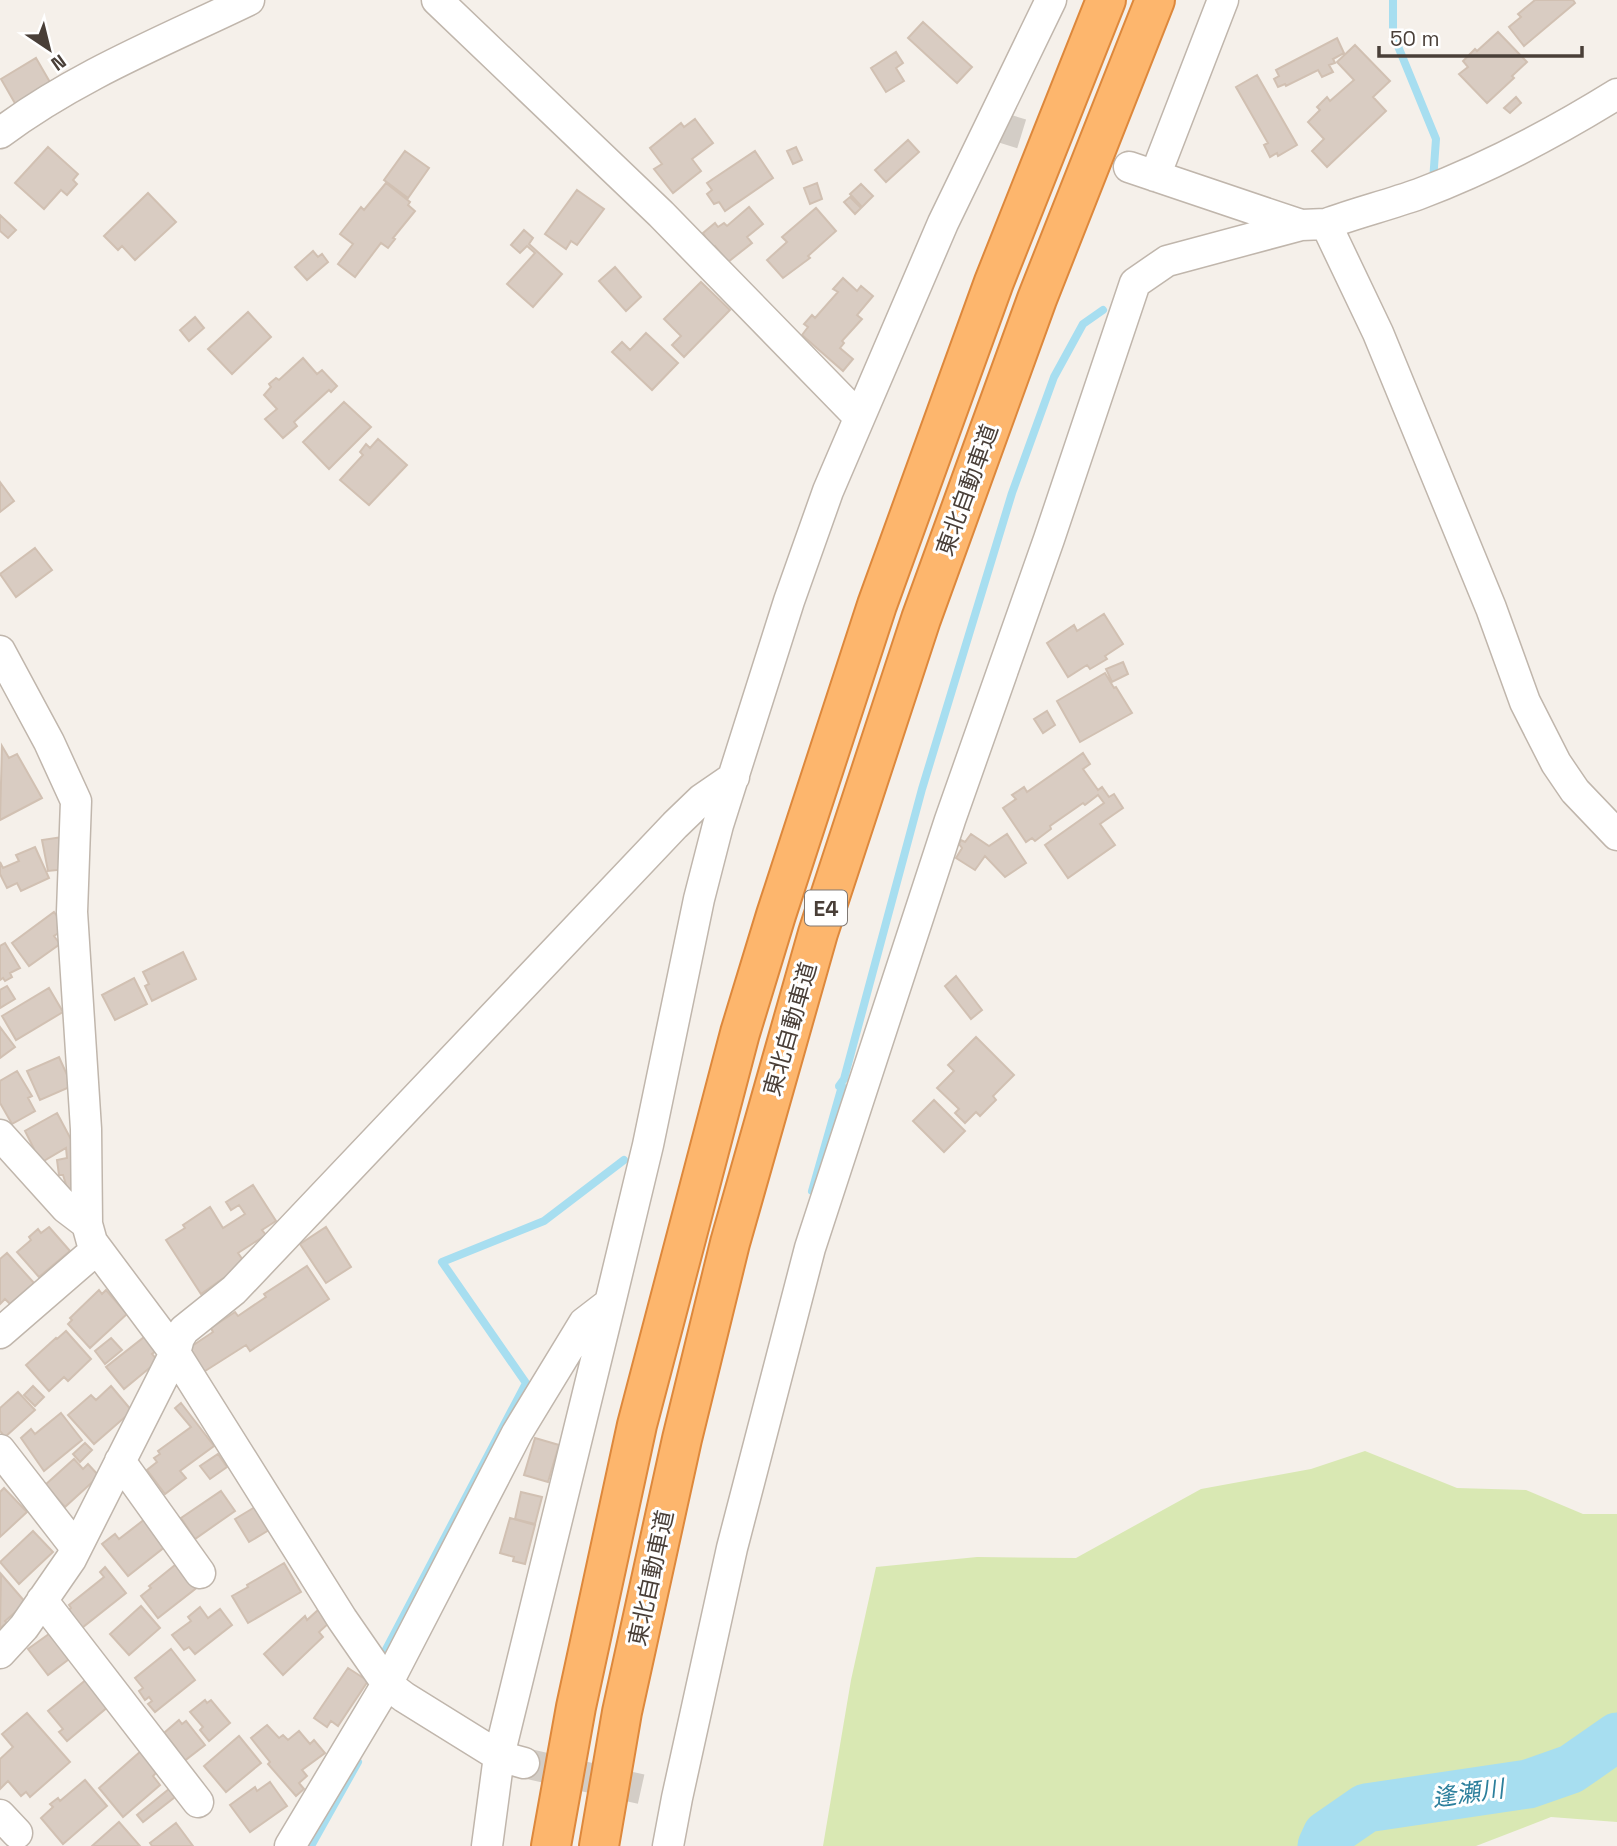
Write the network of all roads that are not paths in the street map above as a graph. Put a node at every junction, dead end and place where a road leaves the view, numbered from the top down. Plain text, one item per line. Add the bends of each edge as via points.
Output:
1 (249, 0) edge
2 (437, 0) edge
3 (1051, 0) edge
4 (1106, 0) edge
5 (1155, 0) edge
6 (1223, 0) edge
7 (1617, 94) edge
8 (0, 133) edge
9 (1323, 231) junction
10 (859, 417) junction
11 (0, 652) edge
12 (734, 777) junction
13 (1617, 835) edge
14 (0, 1135) edge
15 (92, 1237) junction
16 (610, 1303) junction
17 (0, 1334) edge
18 (175, 1353) junction
19 (0, 1450) edge
20 (120, 1461) junction
21 (76, 1548) junction
22 (200, 1573) dead end
23 (41, 1601) junction
24 (0, 1653) edge
25 (387, 1684) junction
26 (511, 1759) junction
27 (198, 1801) dead end
28 (290, 1846) edge
29 (487, 1846) edge
30 (551, 1846) edge
31 (599, 1846) edge
32 (668, 1846) edge

1 - 8 street via 116,61
2 - 10 street via 661,214
3 - 10 street via 943,223
4 - 30 highway, 東北自動車道 / E4 via 994,282 882,593 748,1007 637,1425
5 - 31 highway, 東北自動車道 / E4 via 1037,299 925,606 814,946 730,1243 682,1439 622,1712
6 - 9 street via 1142,172
7 - 9 street via 1554,132 1451,181
9 - 13 street via 1383,345 1492,608 1525,702 1575,791
9 - 32 street via 1167,261 1135,283 950,820 810,1248 666,1795
10 - 12 street via 789,601
11 - 15 street via 75,801 72,912
12 - 16 street via 699,899
12 - 18 street via 675,825 243,1282 184,1330
14 - 15 street
15 - 17 street
15 - 18 street
16 - 25 street via 584,1323 517,1433
16 - 26 street
18 - 20 street
18 - 25 street
19 - 21 street
20 - 21 street
20 - 22 street
21 - 23 street
23 - 24 street
23 - 27 street
25 - 26 street
25 - 28 street
26 - 29 street

